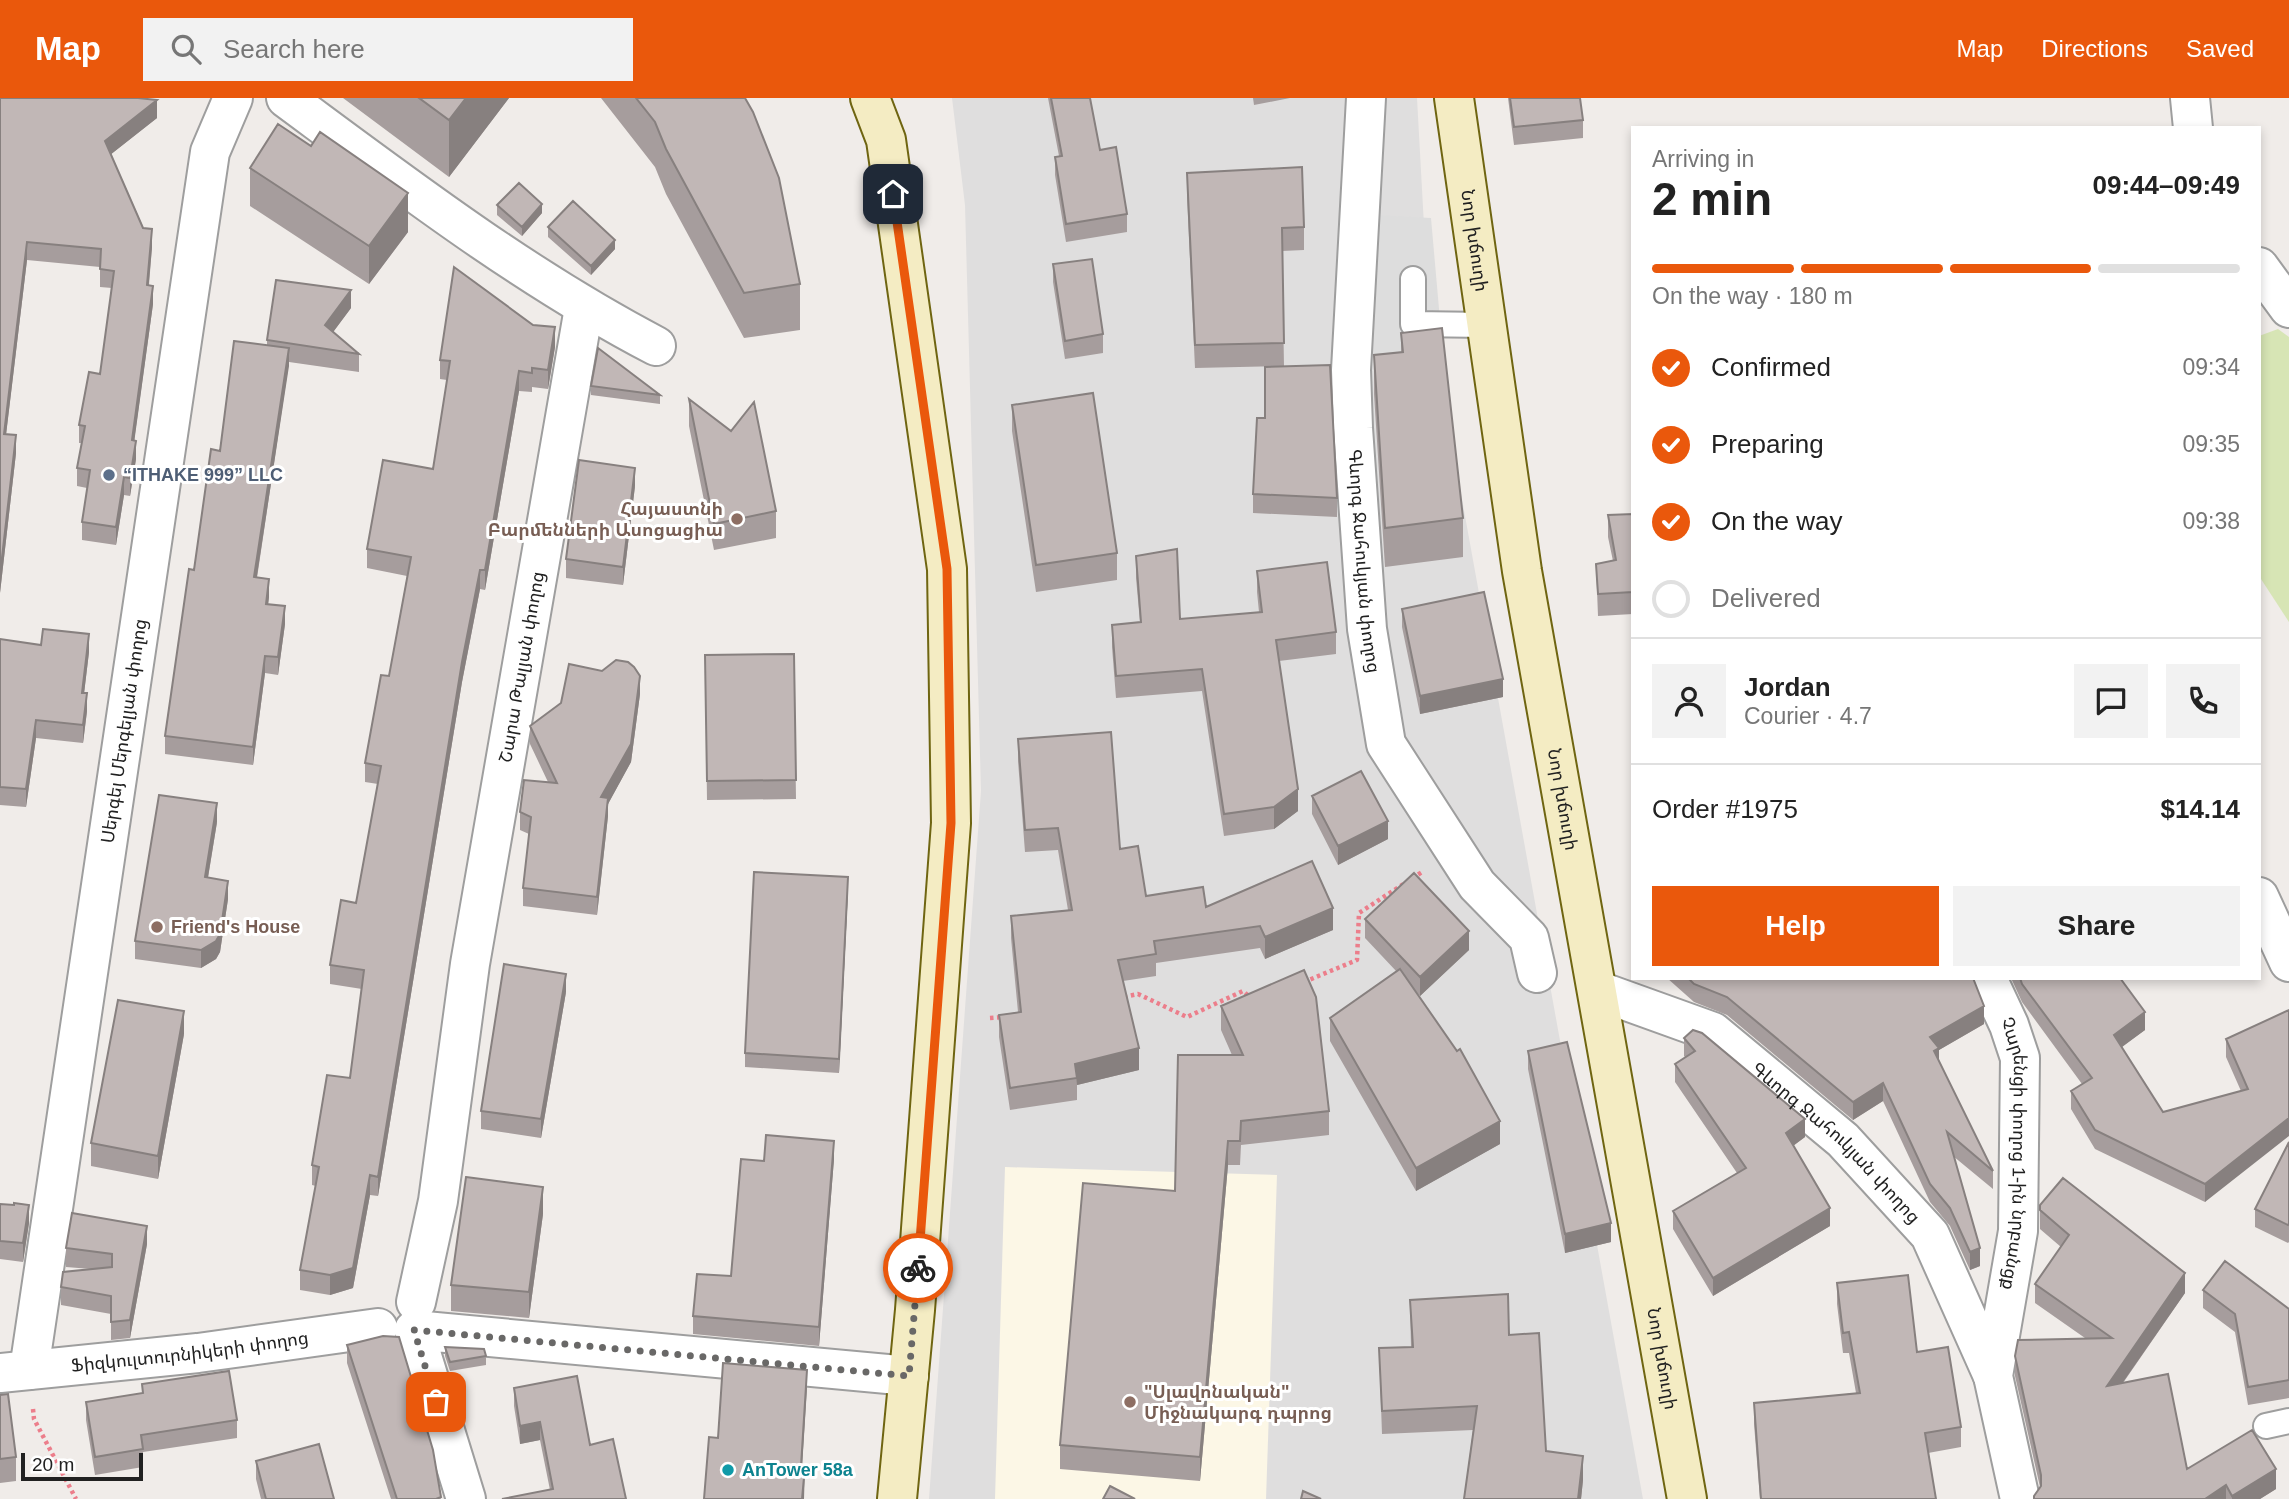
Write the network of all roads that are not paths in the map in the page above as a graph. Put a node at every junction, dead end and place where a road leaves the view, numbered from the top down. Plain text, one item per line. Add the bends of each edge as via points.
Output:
1 (233, 98) edge
2 (286, 98) edge
3 (1366, 98) edge
4 (1454, 98) edge
5 (2190, 98) edge
6 (871, 99) edge
7 (2193, 126) edge
8 (2261, 270) edge
9 (1413, 279) dead end
10 (2289, 307) edge
11 (584, 308) junction
12 (1487, 325) junction
13 (656, 346) dead end
14 (2261, 901) edge
15 (2289, 962) edge
16 (1537, 973) dead end
17 (1988, 980) edge
18 (1599, 990) junction
19 (403, 1320) junction
20 (15, 1372) edge
21 (909, 1376) junction
22 (1993, 1376) junction
23 (466, 1499) edge
24 (897, 1499) edge
25 (1687, 1499) edge
26 (2021, 1499) edge

1 - 20 street, Սերգեյ Մերգելյան փողոց via 210,152
2 - 11 street via 438,210
3 - 16 street, Գևորգ Ջահուկյան փողոց via 1351,370 1367,629 1386,744 1477,885 1528,939
4 - 12 main road, Նոր խճուղի
5 - 7 street
6 - 21 main road via 886,140 947,569 951,823
8 - 10 street
9 - 12 lane via 1413,324
11 - 13 street
11 - 19 street, Շարա Թալյան փողոց via 470,964 438,1201
12 - 18 main road, Նոր խճուղի via 1526,598 1584,936
14 - 15 street
17 - 22 street, Չարենցի փողոց 1-ին նրբանցք via 2020,1058 2021,1089 2018,1231
18 - 22 street, Գևորգ Ջահուկյան փողոց via 1713,1032 1843,1140 1930,1235
18 - 25 main road, Նոր խճուղի
19 - 20 street, Ֆիզկուլտուրնիկերի փողոց via 198,1353
19 - 21 street, Ֆիզկուլտուրնիկերի փողոց
19 - 23 street, Շարա Թալյան փողոց
21 - 24 main road
22 - 26 street, Չարենցի փողոց 1-ին նրբանցք

